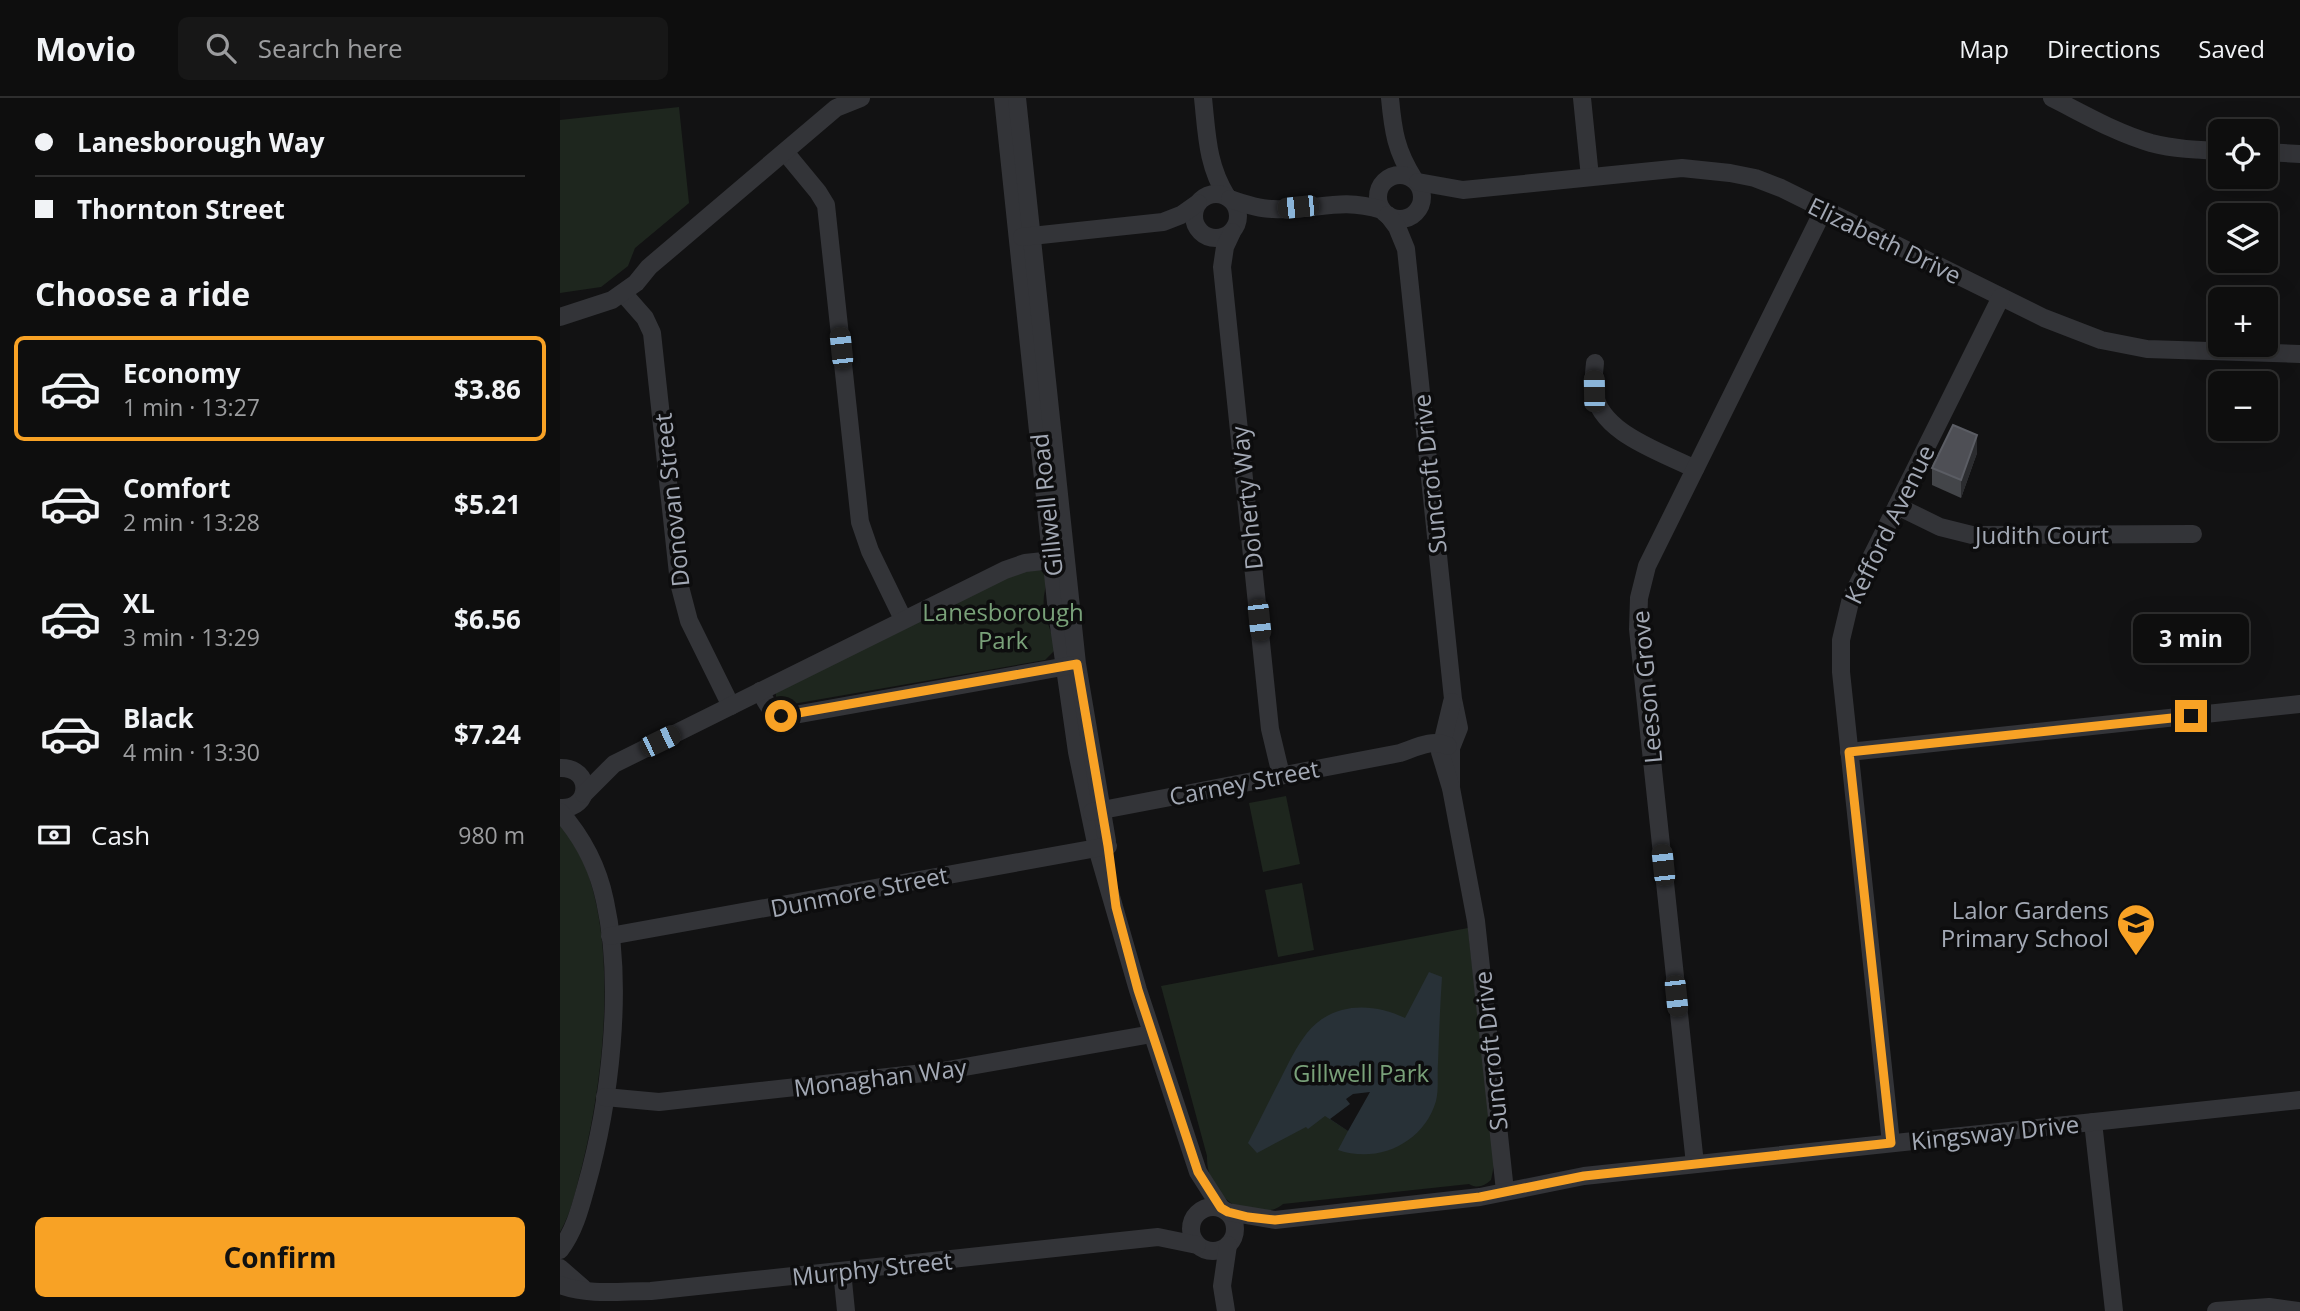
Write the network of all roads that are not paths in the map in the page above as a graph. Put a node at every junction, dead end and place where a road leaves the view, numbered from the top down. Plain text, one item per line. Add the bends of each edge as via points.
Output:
1 (861, 98) edge
2 (1003, 98) edge
3 (1017, 98) edge
4 (1203, 98) edge
5 (1390, 98) edge
6 (1582, 98) edge
7 (2052, 98) edge
8 (1394, 137) junction
9 (2208, 151) edge
10 (785, 152) junction
11 (2278, 153) edge
12 (2300, 154) edge
13 (1210, 160) junction
14 (1590, 177) junction
15 (1416, 181) junction
16 (1382, 184) junction
17 (1463, 190) junction
18 (1229, 198) junction
19 (1199, 201) junction
20 (1344, 202) junction
21 (1824, 209) junction
22 (1275, 210) junction
23 (1417, 211) junction
24 (1385, 213) junction
25 (1163, 222) junction
26 (1233, 230) junction
27 (1200, 232) junction
28 (1025, 237) junction
29 (1406, 249) junction
30 (1222, 267) junction
31 (623, 293) junction
32 (2001, 297) junction
33 (560, 317) edge
34 (2300, 354) edge
35 (1595, 363) dead end
36 (1695, 469) junction
37 (1897, 506) junction
38 (2193, 534) dead end
39 (1059, 559) junction
40 (904, 619) junction
41 (1070, 666) junction
42 (761, 691) junction
43 (2300, 704) edge
44 (731, 706) junction
45 (1444, 747) junction
46 (1849, 752) junction
47 (614, 764) junction
48 (566, 766) edge
49 (1275, 776) junction
50 (583, 796) junction
51 (560, 810) edge
52 (1095, 811) junction
53 (586, 846) junction
54 (1103, 847) junction
55 (610, 936) junction
56 (1152, 1034) junction
57 (606, 1097) junction
58 (2300, 1100) edge
59 (2093, 1122) junction
60 (1891, 1143) junction
61 (1695, 1164) junction
62 (1198, 1172) junction
63 (1505, 1191) junction
64 (1225, 1210) junction
65 (1195, 1216) junction
66 (1275, 1220) junction
67 (1158, 1237) junction
68 (1231, 1242) junction
69 (1200, 1247) junction
70 (560, 1250) edge
71 (560, 1268) edge
72 (842, 1271) junction
73 (560, 1285) edge
74 (1223, 1286) junction
75 (586, 1290) junction
76 (846, 1311) edge
77 (1226, 1311) edge
78 (2114, 1311) edge
79 (2216, 1311) edge
80 (2298, 1311) edge

1 - 10 street via 836,108
2 - 28 street, Gillwell Road
3 - 28 street, Gillwell Road
4 - 13 street
5 - 8 street
6 - 14 street
7 - 9 street via 2151,143
8 - 15 street via 1402,161
8 - 16 street
10 - 31 street
10 - 40 street via 825,205 860,522
11 - 12 street
13 - 18 street
13 - 19 street
14 - 17 street, Elizabeth Drive
14 - 21 street, Elizabeth Drive via 1660,169 1718,171 1755,178
15 - 16 street via 1402,174
15 - 17 street, Elizabeth Drive
15 - 23 street via 1423,195
16 - 20 street
16 - 24 street via 1378,199
17 - 23 street, Elizabeth Drive
18 - 19 street via 1213,194
18 - 22 street
18 - 26 street via 1237,210
19 - 25 street
19 - 27 street via 1193,220
20 - 22 street
20 - 24 street
21 - 32 street, Elizabeth Drive
21 - 36 street, Leeson Grove
22 - 26 street
23 - 24 street via 1402,219
23 - 29 street, Suncroft Drive
24 - 29 street, Suncroft Drive
25 - 27 street
25 - 28 street
26 - 27 street via 1217,239
26 - 30 street, Doherty Way
27 - 30 street, Doherty Way
28 - 39 street, Gillwell Road
29 - 45 street, Suncroft Drive via 1453,699
30 - 49 street, Doherty Way
31 - 33 street
31 - 44 street, Donovan Street via 645,318 652,334 684,609
32 - 34 street, Elizabeth Drive via 2072,330 2130,346
32 - 37 street, Kefford Avenue
35 - 36 street via 1594,391 1608,422
36 - 61 street, Leeson Grove via 1647,565 1637,613
37 - 38 street, Judith Court via 1940,527 1972,535
37 - 46 street, Kefford Avenue via 1843,623 1840,656
39 - 40 street via 1018,565
39 - 41 street, Gillwell Road
40 - 42 street
41 - 42 street via 789,716 772,712
41 - 52 street, Gillwell Road
42 - 44 street
43 - 46 street
44 - 47 street
45 - 49 street, Carney Street
45 - 63 street, Suncroft Drive via 1476,920
46 - 60 street, Kefford Avenue
47 - 48 street
47 - 50 street
48 - 50 street via 583,781
49 - 52 street, Carney Street
50 - 51 street via 574,807
50 - 53 street
51 - 53 street
52 - 54 street, Gillwell Road
53 - 55 street via 605,901
54 - 55 street, Dunmore Street
54 - 56 street, Gillwell Road
55 - 57 street via 612,1016
56 - 57 street, Monaghan Way via 942,1071 659,1102
56 - 62 street, Gillwell Road
57 - 70 street via 580,1209
58 - 59 street, Kingsway Drive
59 - 60 street, Kingsway Drive
59 - 78 street
60 - 61 street, Kingsway Drive
61 - 63 street, Kingsway Drive via 1584,1176
62 - 64 street, Gillwell Road
62 - 65 street, Gillwell Road
63 - 66 street, Kingsway Drive via 1456,1201
64 - 65 street via 1208,1207
64 - 66 street, Kingsway Drive
64 - 68 street via 1235,1224
65 - 67 street, Murphy Street
65 - 69 street via 1190,1232
66 - 68 street, Kingsway Drive
67 - 69 street, Murphy Street
67 - 72 street, Murphy Street
68 - 69 street via 1216,1251
68 - 74 street
69 - 74 street
71 - 75 street
72 - 75 street, Murphy Street via 651,1291
72 - 76 street
73 - 75 street, Murphy Street
74 - 77 street
79 - 80 street via 2269,1307

